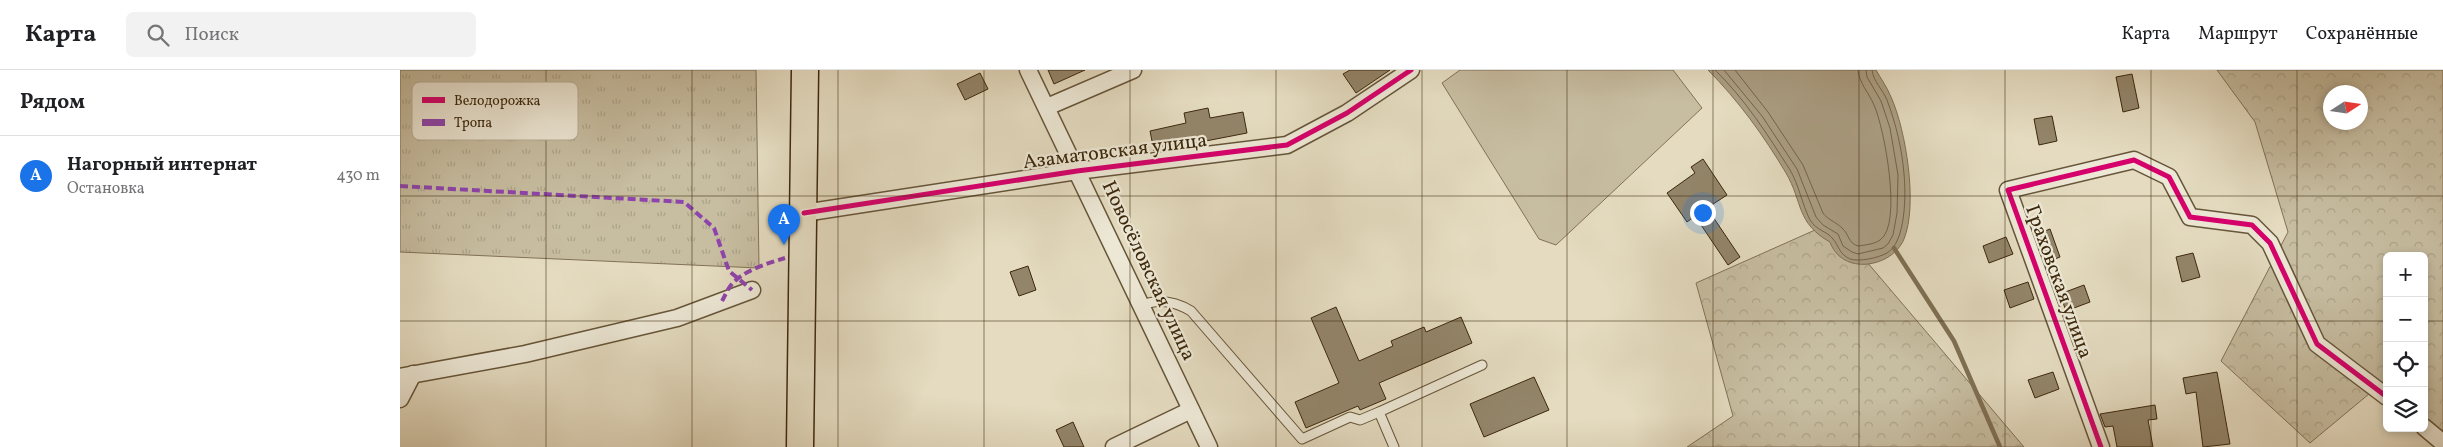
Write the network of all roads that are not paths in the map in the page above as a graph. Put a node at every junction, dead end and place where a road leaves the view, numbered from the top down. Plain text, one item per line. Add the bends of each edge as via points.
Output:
1 (805, 70) edge
2 (1028, 70) edge
3 (1133, 70) edge
4 (1400, 72) edge
5 (1046, 107) junction
6 (1077, 171) junction
7 (804, 213) junction
8 (752, 290) dead end
9 (1140, 306) junction
10 (1482, 364) dead end
11 (406, 376) edge
12 (2383, 394) edge
13 (400, 399) edge
14 (1190, 410) junction
15 (1379, 412) junction
16 (2428, 430) edge
17 (2443, 443) edge
18 (800, 447) edge
19 (1114, 447) edge
20 (1209, 447) edge
21 (1394, 447) edge
22 (2101, 447) edge

1 - 7 main road
2 - 5 street, Новосёловская улица
3 - 5 street
4 - 6 street, Азаматовская улица via 1347,113 1287,145
5 - 6 street, Новосёловская улица
6 - 7 street, Азаматовская улица
6 - 9 street, Новосёловская улица
7 - 18 main road
8 - 11 street via 677,318 525,354
9 - 14 street, Новосёловская улица
9 - 15 lane via 1152,301 1177,303 1191,311 1302,439 1350,417 1360,420
10 - 15 lane
11 - 13 street
12 - 22 street, Граховская улица via 2317,344 2270,243 2252,225 2190,218 2169,177 2134,160 2008,190
14 - 19 street
14 - 20 street, Новосёловская улица
15 - 21 lane
16 - 17 street

